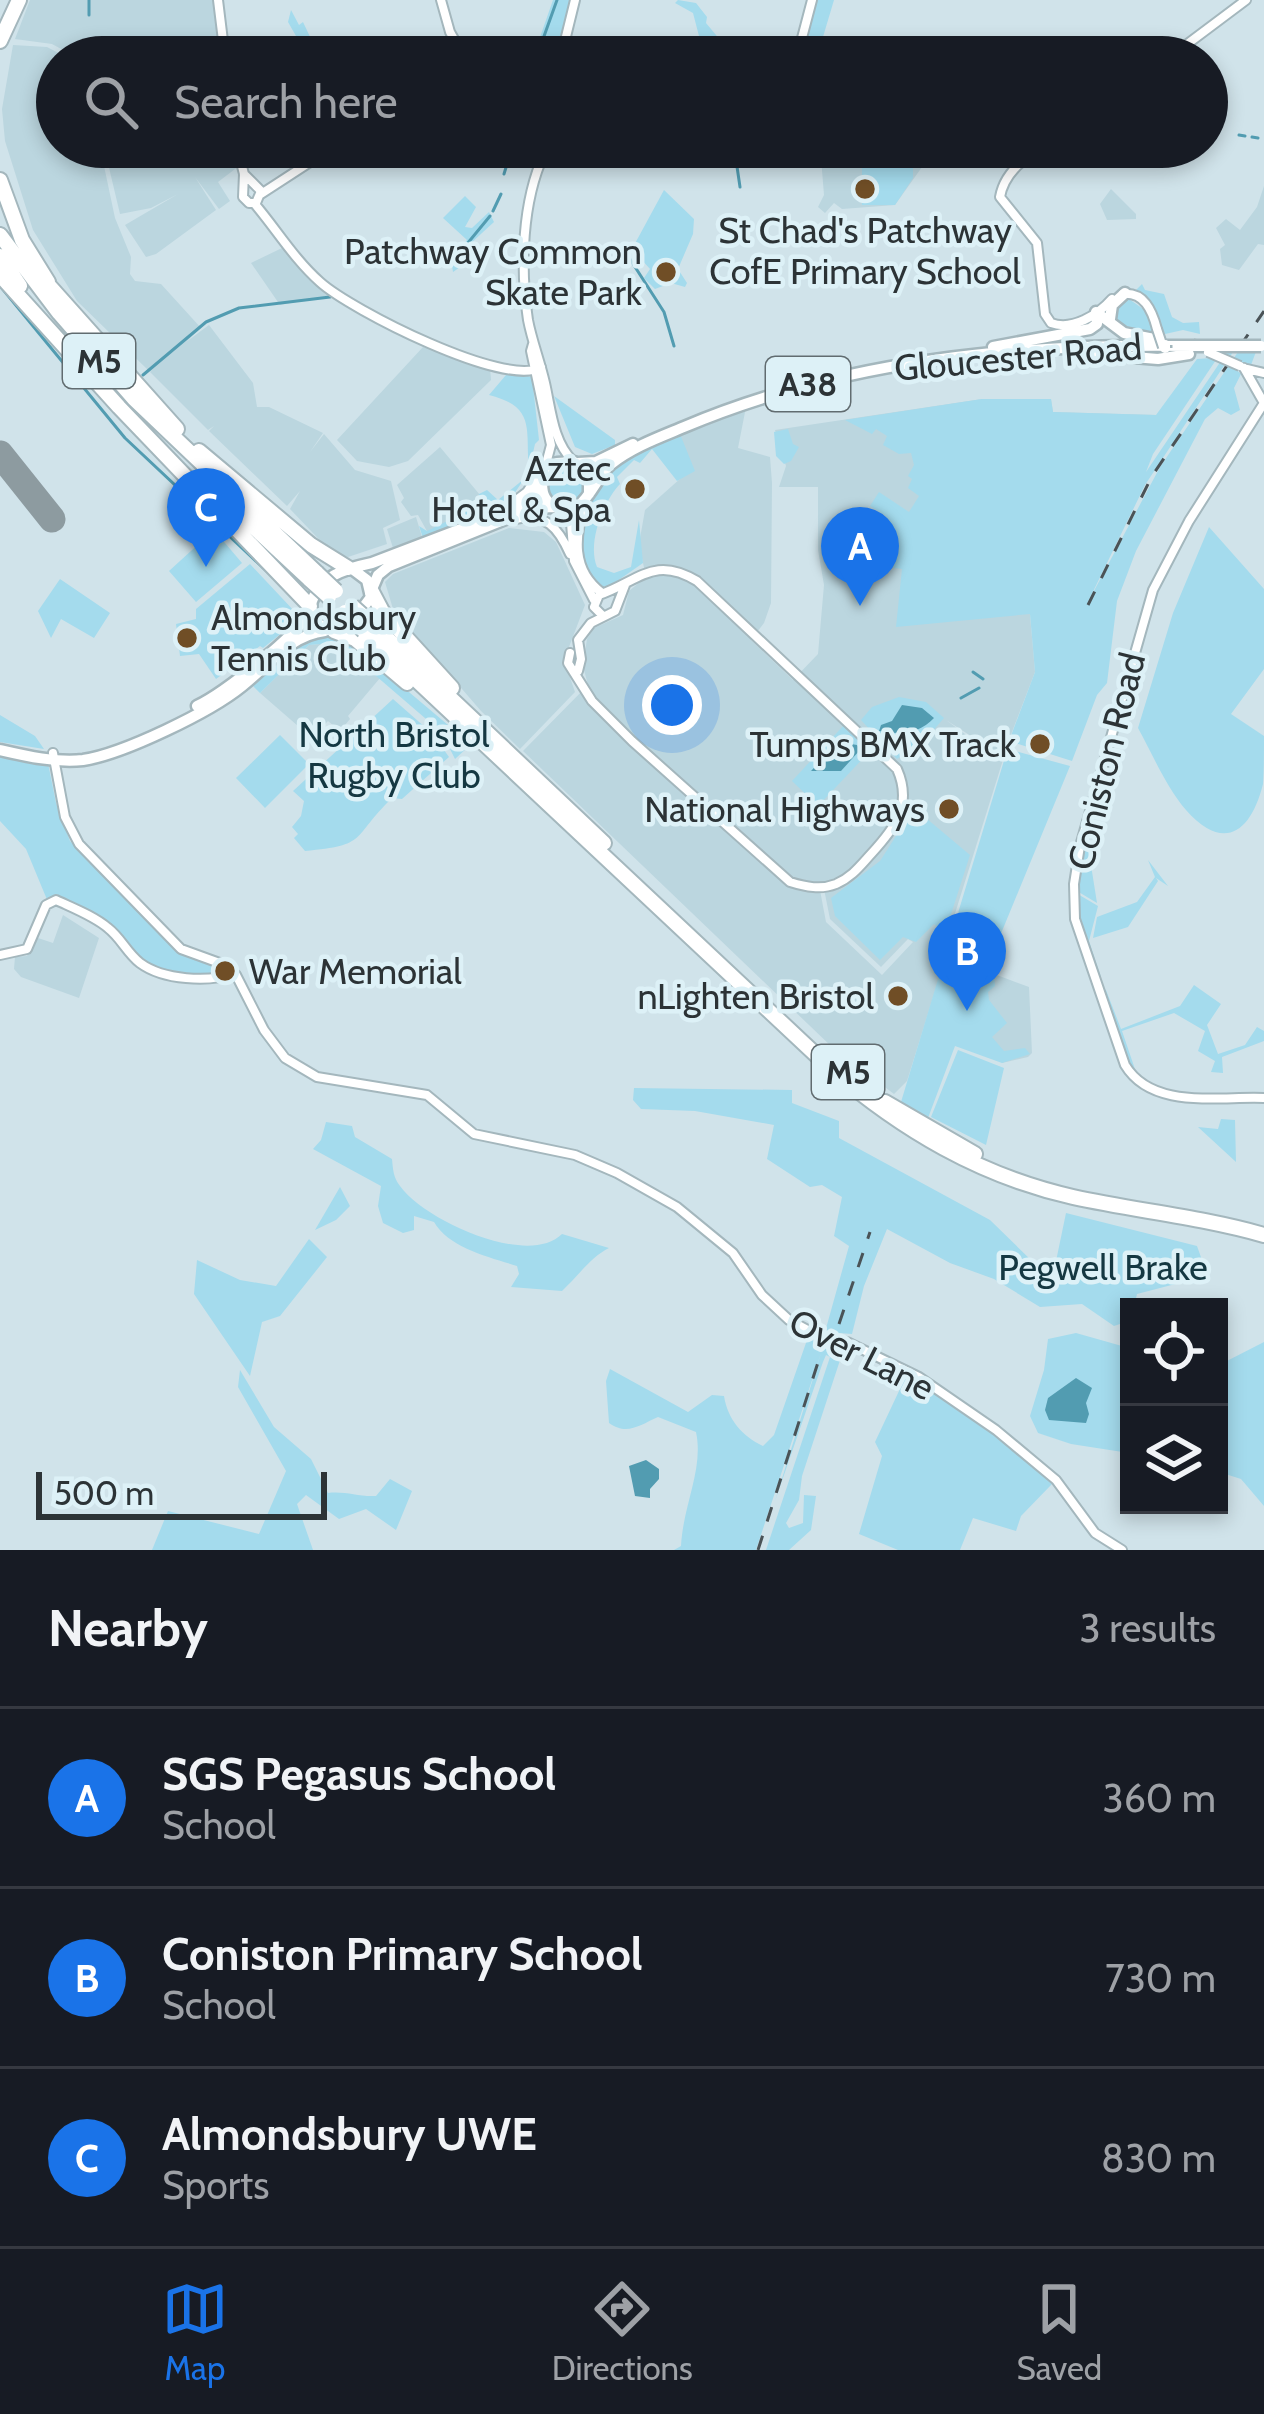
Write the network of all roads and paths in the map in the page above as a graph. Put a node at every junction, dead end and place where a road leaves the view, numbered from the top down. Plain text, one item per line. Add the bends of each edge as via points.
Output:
1 (15, 0) edge
2 (218, 0) edge
3 (441, 0) edge
4 (575, 0) edge
5 (814, 0) edge
6 (1246, 0) edge
7 (0, 17) edge
8 (222, 36) edge
9 (452, 36) edge
10 (566, 36) edge
11 (805, 36) edge
12 (1196, 36) edge
13 (0, 41) edge
14 (242, 168) edge
15 (301, 168) edge
16 (529, 168) edge
17 (540, 168) edge
18 (1015, 168) edge
19 (0, 171) edge
20 (0, 180) edge
21 (533, 181) junction
22 (256, 193) junction
23 (10, 207) junction
24 (0, 224) edge
25 (0, 235) edge
26 (0, 252) edge
27 (0, 275) edge
28 (50, 287) junction
29 (1119, 296) junction
30 (1093, 314) junction
31 (44, 320) junction
32 (1111, 322) junction
33 (1263, 344) edge
34 (1162, 345) junction
35 (532, 347) junction
36 (989, 348) junction
37 (1194, 348) junction
38 (1010, 352) junction
39 (1242, 367) junction
40 (517, 368) junction
41 (537, 368) junction
42 (1264, 375) edge
43 (1257, 388) junction
44 (1264, 403) edge
45 (191, 444) junction
46 (158, 448) junction
47 (575, 462) junction
48 (543, 466) junction
49 (542, 483) junction
50 (588, 496) junction
51 (240, 507) junction
52 (557, 508) junction
53 (502, 517) junction
54 (574, 561) junction
55 (350, 568) junction
56 (626, 583) junction
57 (372, 591) junction
58 (599, 599) junction
59 (616, 601) junction
60 (310, 608) junction
61 (603, 616) junction
62 (367, 627) junction
63 (331, 630) junction
64 (574, 653) junction
65 (485, 743) junction
66 (0, 748) edge
67 (55, 756) junction
68 (520, 763) junction
69 (0, 955) edge
70 (234, 973) junction
71 (1264, 1098) edge
72 (1264, 1226) edge
73 (1264, 1235) edge
74 (1122, 1550) edge

1 - 7 highway
1 - 13 highway
2 - 8 street
3 - 9 street
4 - 10 street
5 - 11 street
6 - 12 street
14 - 22 street
15 - 22 street
16 - 21 street
17 - 21 street
18 - 30 street via 1000,197 1037,243 1046,317 1068,327
19 - 23 highway, M5
20 - 23 highway, M5
21 - 35 street via 525,246
22 - 40 street via 296,258 349,304 432,344
23 - 28 highway, M5
24 - 28 highway, M5
25 - 51 highway, M5 via 88,349
26 - 31 highway, M5
26 - 51 highway, M5 via 84,356
27 - 31 highway
28 - 45 highway, M5
29 - 30 street
29 - 32 main road
29 - 34 street via 1144,300
30 - 32 main road
30 - 36 main road via 1092,328
31 - 46 highway, M5
32 - 34 main road
33 - 37 main road, Gloucester Road / A38, bridge
34 - 36 main road, Gloucester Road / A38
34 - 37 main road, Gloucester Road / A38
34 - 37 main road
34 - 38 main road
35 - 40 street
35 - 41 street
36 - 47 main road, Gloucester Road / A38 via 770,388 596,462
37 - 38 main road, Gloucester Road / A38
37 - 39 street, bridge
38 - 50 main road, Gloucester Road / A38 via 844,375 758,398 618,459
39 - 42 street
39 - 43 street
40 - 41 street
41 - 47 street via 561,446
41 - 48 street via 551,445
42 - 43 street
43 - 44 street
44 - 71 street, Coniston Road via 1153,590 1099,771 1074,898 1083,953 1135,1079 1162,1094
45 - 51 highway, M5
45 - 55 highway, M5
46 - 51 highway, M5
46 - 60 highway, M5
47 - 49 main road via 556,463
47 - 50 main road via 589,477
48 - 49 street
48 - 53 street
49 - 52 main road
49 - 53 main road
50 - 52 main road via 575,508
50 - 58 street via 578,555
51 - 62 highway, M5, bridge
52 - 53 main road
52 - 54 street via 571,524
53 - 54 street via 548,520
53 - 55 main road
53 - 57 main road via 389,566
54 - 58 street
55 - 57 main road
55 - 60 main road via 329,577
56 - 58 street
56 - 59 street
56 - 64 street via 671,570 697,581 758,635 898,770 904,802 896,826 855,871 821,888 790,882 592,701 567,661
57 - 63 main road via 350,625
57 - 68 highway, M5
58 - 59 street
58 - 61 street
58 - 64 street
59 - 61 street
60 - 63 main road
60 - 67 main road via 300,626 205,703 99,749
61 - 64 street
62 - 65 highway, M5
62 - 68 highway, M5
63 - 65 highway, M5 via 363,645
63 - 67 main road via 289,645 208,709 102,756
65 - 73 highway, M5 via 892,1119 950,1153 1038,1187
66 - 67 main road
67 - 70 street via 64,817 79,844 181,949
68 - 72 highway, M5 via 897,1111 1023,1173
69 - 70 street via 27,949 46,905 56,900 105,925 150,969 183,977
70 - 74 street, Over Lane via 277,1050 312,1075 427,1095 474,1134 574,1155 677,1207 733,1253 784,1316 919,1377 1005,1436 1056,1480 1095,1533

